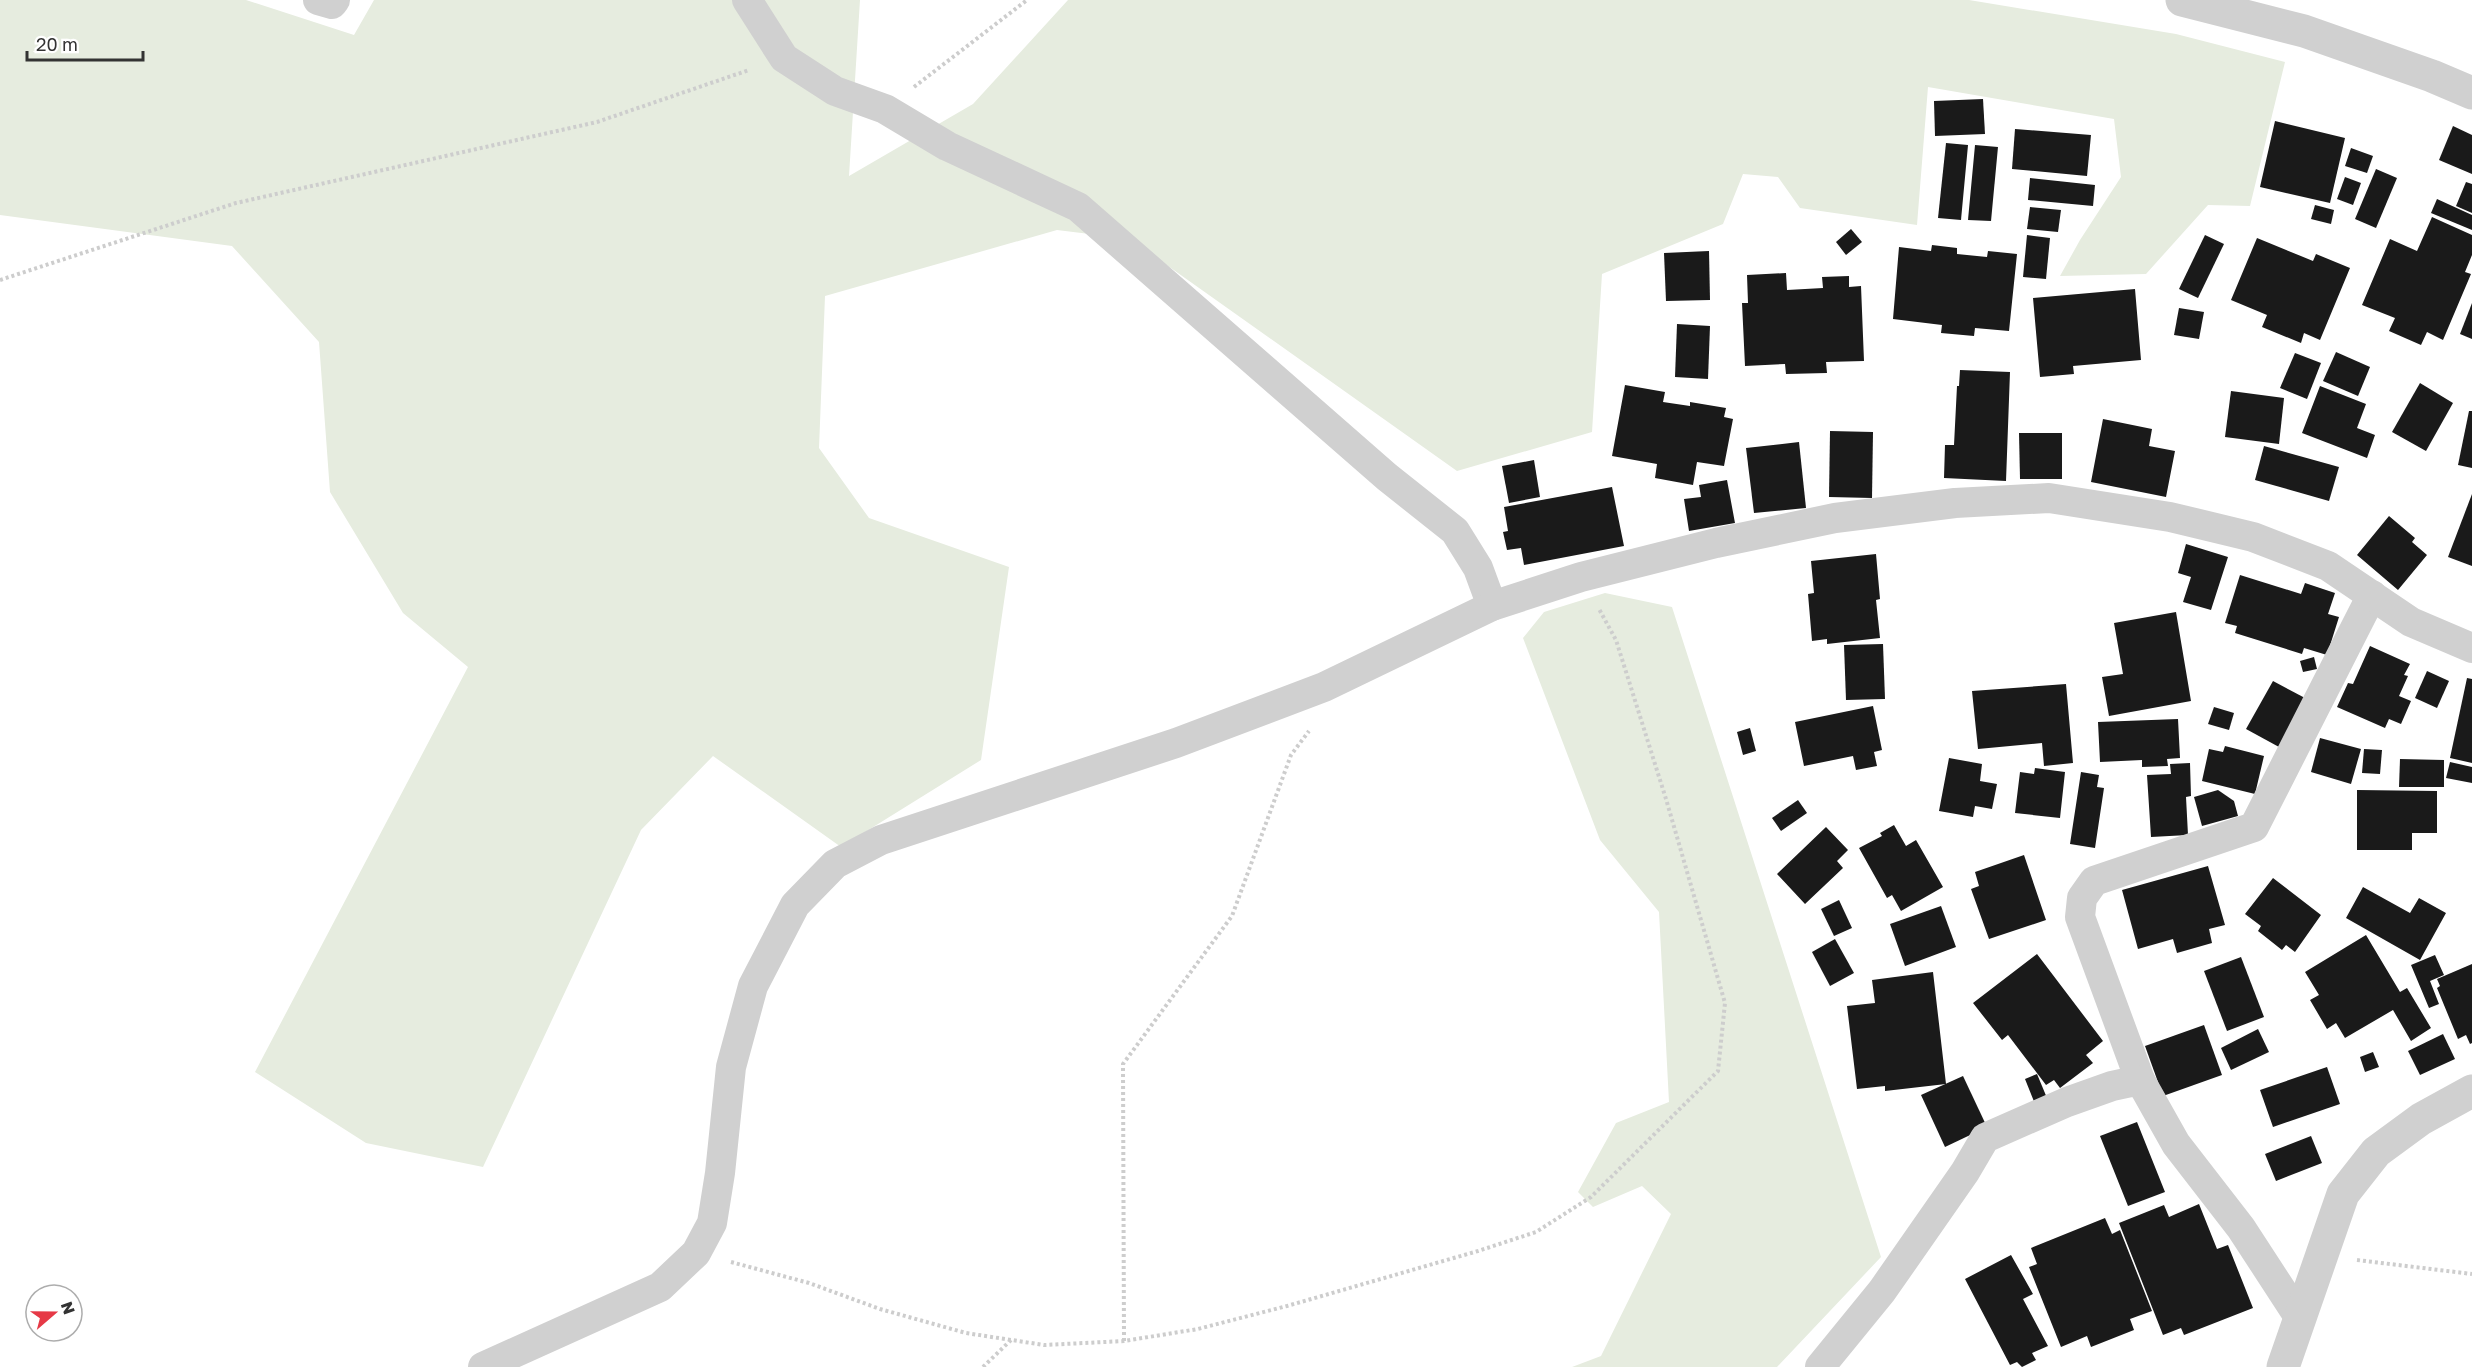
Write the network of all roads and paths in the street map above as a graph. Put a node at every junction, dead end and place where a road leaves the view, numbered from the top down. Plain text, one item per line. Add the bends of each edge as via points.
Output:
1 (318, 0) edge
2 (335, 0) edge
3 (747, 0) edge
4 (1027, 0) edge
5 (2182, 0) edge
6 (784, 58) junction
7 (2472, 93) edge
8 (885, 109) junction
9 (0, 280) edge
10 (1581, 577) junction
11 (2372, 595) junction
12 (1492, 606) junction
13 (2472, 648) edge
14 (1311, 728) dead end
15 (2140, 1080) junction
16 (2472, 1091) edge
17 (696, 1253) junction
18 (2322, 1256) junction
19 (2472, 1274) edge
20 (2299, 1317) junction
21 (1011, 1340) junction
22 (1124, 1341) junction
23 (483, 1367) edge
24 (983, 1367) edge
25 (1820, 1367) edge
26 (2283, 1367) edge

1 - 2 street via 332,4
3 - 6 street
4 - 8 path
5 - 7 street via 2304,31
6 - 8 street via 835,91
6 - 9 path via 597,122 236,203
8 - 12 street via 947,146 1078,207 1387,477 1455,531 1478,568
10 - 11 street via 1835,518 1955,503 2049,498 2170,517 2253,537 2328,566
10 - 12 street
10 - 22 path via 1616,640 1725,1003 1718,1071 1591,1197 1536,1232 1287,1306 1198,1329
11 - 13 street via 2411,622
11 - 15 street via 2254,827 2094,881 2082,898 2080,917
12 - 17 street via 1324,687 1176,743 881,840 835,864 795,905 753,986 731,1067 712,1223
14 - 22 path via 1291,755 1233,916 1123,1064
15 - 20 street via 2176,1144 2241,1227
15 - 25 street via 2067,1102 1985,1138 1882,1292
16 - 18 street via 2421,1119 2376,1152 2343,1194
17 - 21 path via 809,1283 879,1309 966,1333
17 - 23 street via 660,1287
18 - 19 path
18 - 20 street
20 - 26 street
21 - 22 path via 1044,1346
21 - 24 path

